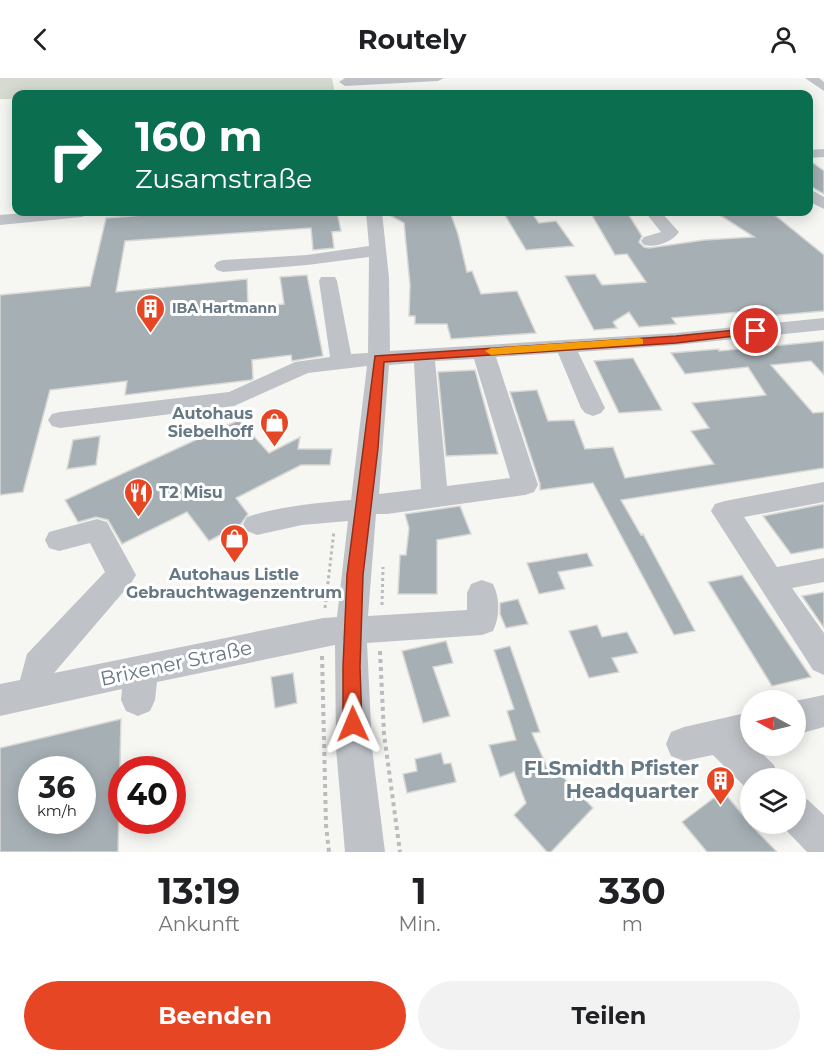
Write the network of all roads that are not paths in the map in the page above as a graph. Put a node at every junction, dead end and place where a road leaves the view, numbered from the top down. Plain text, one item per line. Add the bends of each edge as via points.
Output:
1 (415, 78) edge
2 (438, 78) edge
3 (811, 78) edge
4 (345, 85) edge
5 (824, 87) edge
6 (41, 216) edge
7 (374, 216) edge
8 (656, 216) edge
9 (0, 220) edge
10 (650, 241) dead end
11 (378, 250) junction
12 (223, 266) dead end
13 (328, 280) dead end
14 (824, 324) edge
15 (565, 346) junction
16 (483, 352) junction
17 (424, 356) junction
18 (379, 359) junction
19 (342, 362) junction
20 (593, 408) dead end
21 (60, 420) dead end
22 (824, 492) edge
23 (435, 497) junction
24 (355, 508) junction
25 (257, 524) dead end
26 (59, 540) dead end
27 (824, 570) edge
28 (770, 580) junction
29 (482, 593) dead end
30 (46, 631) dead end
31 (338, 631) junction
32 (824, 660) edge
33 (36, 679) junction
34 (0, 700) edge
35 (824, 711) edge
36 (806, 715) edge
37 (734, 732) edge
38 (684, 744) dead end
39 (755, 768) edge
40 (806, 824) edge
41 (824, 842) edge
42 (365, 852) edge

1 - 2 street
1 - 4 street
3 - 5 street
6 - 9 street
7 - 11 street
8 - 10 street via 670,232
11 - 12 street
11 - 18 street
13 - 19 street
14 - 15 street
15 - 16 street
15 - 20 street
16 - 17 street
16 - 23 street via 525,485
17 - 18 street
17 - 23 street
18 - 19 street
18 - 24 street
19 - 21 street via 303,367 234,399
22 - 28 street via 725,511
23 - 24 street
24 - 25 street
24 - 31 street via 355,575
26 - 33 street via 97,530 122,575
27 - 28 street
28 - 32 street
29 - 31 street, Brixener Straße via 482,622
30 - 33 street
31 - 33 street, Brixener Straße via 139,686
31 - 42 street via 353,724
33 - 34 street, Brixener Straße
35 - 36 street
37 - 38 street
37 - 39 street
40 - 41 street

